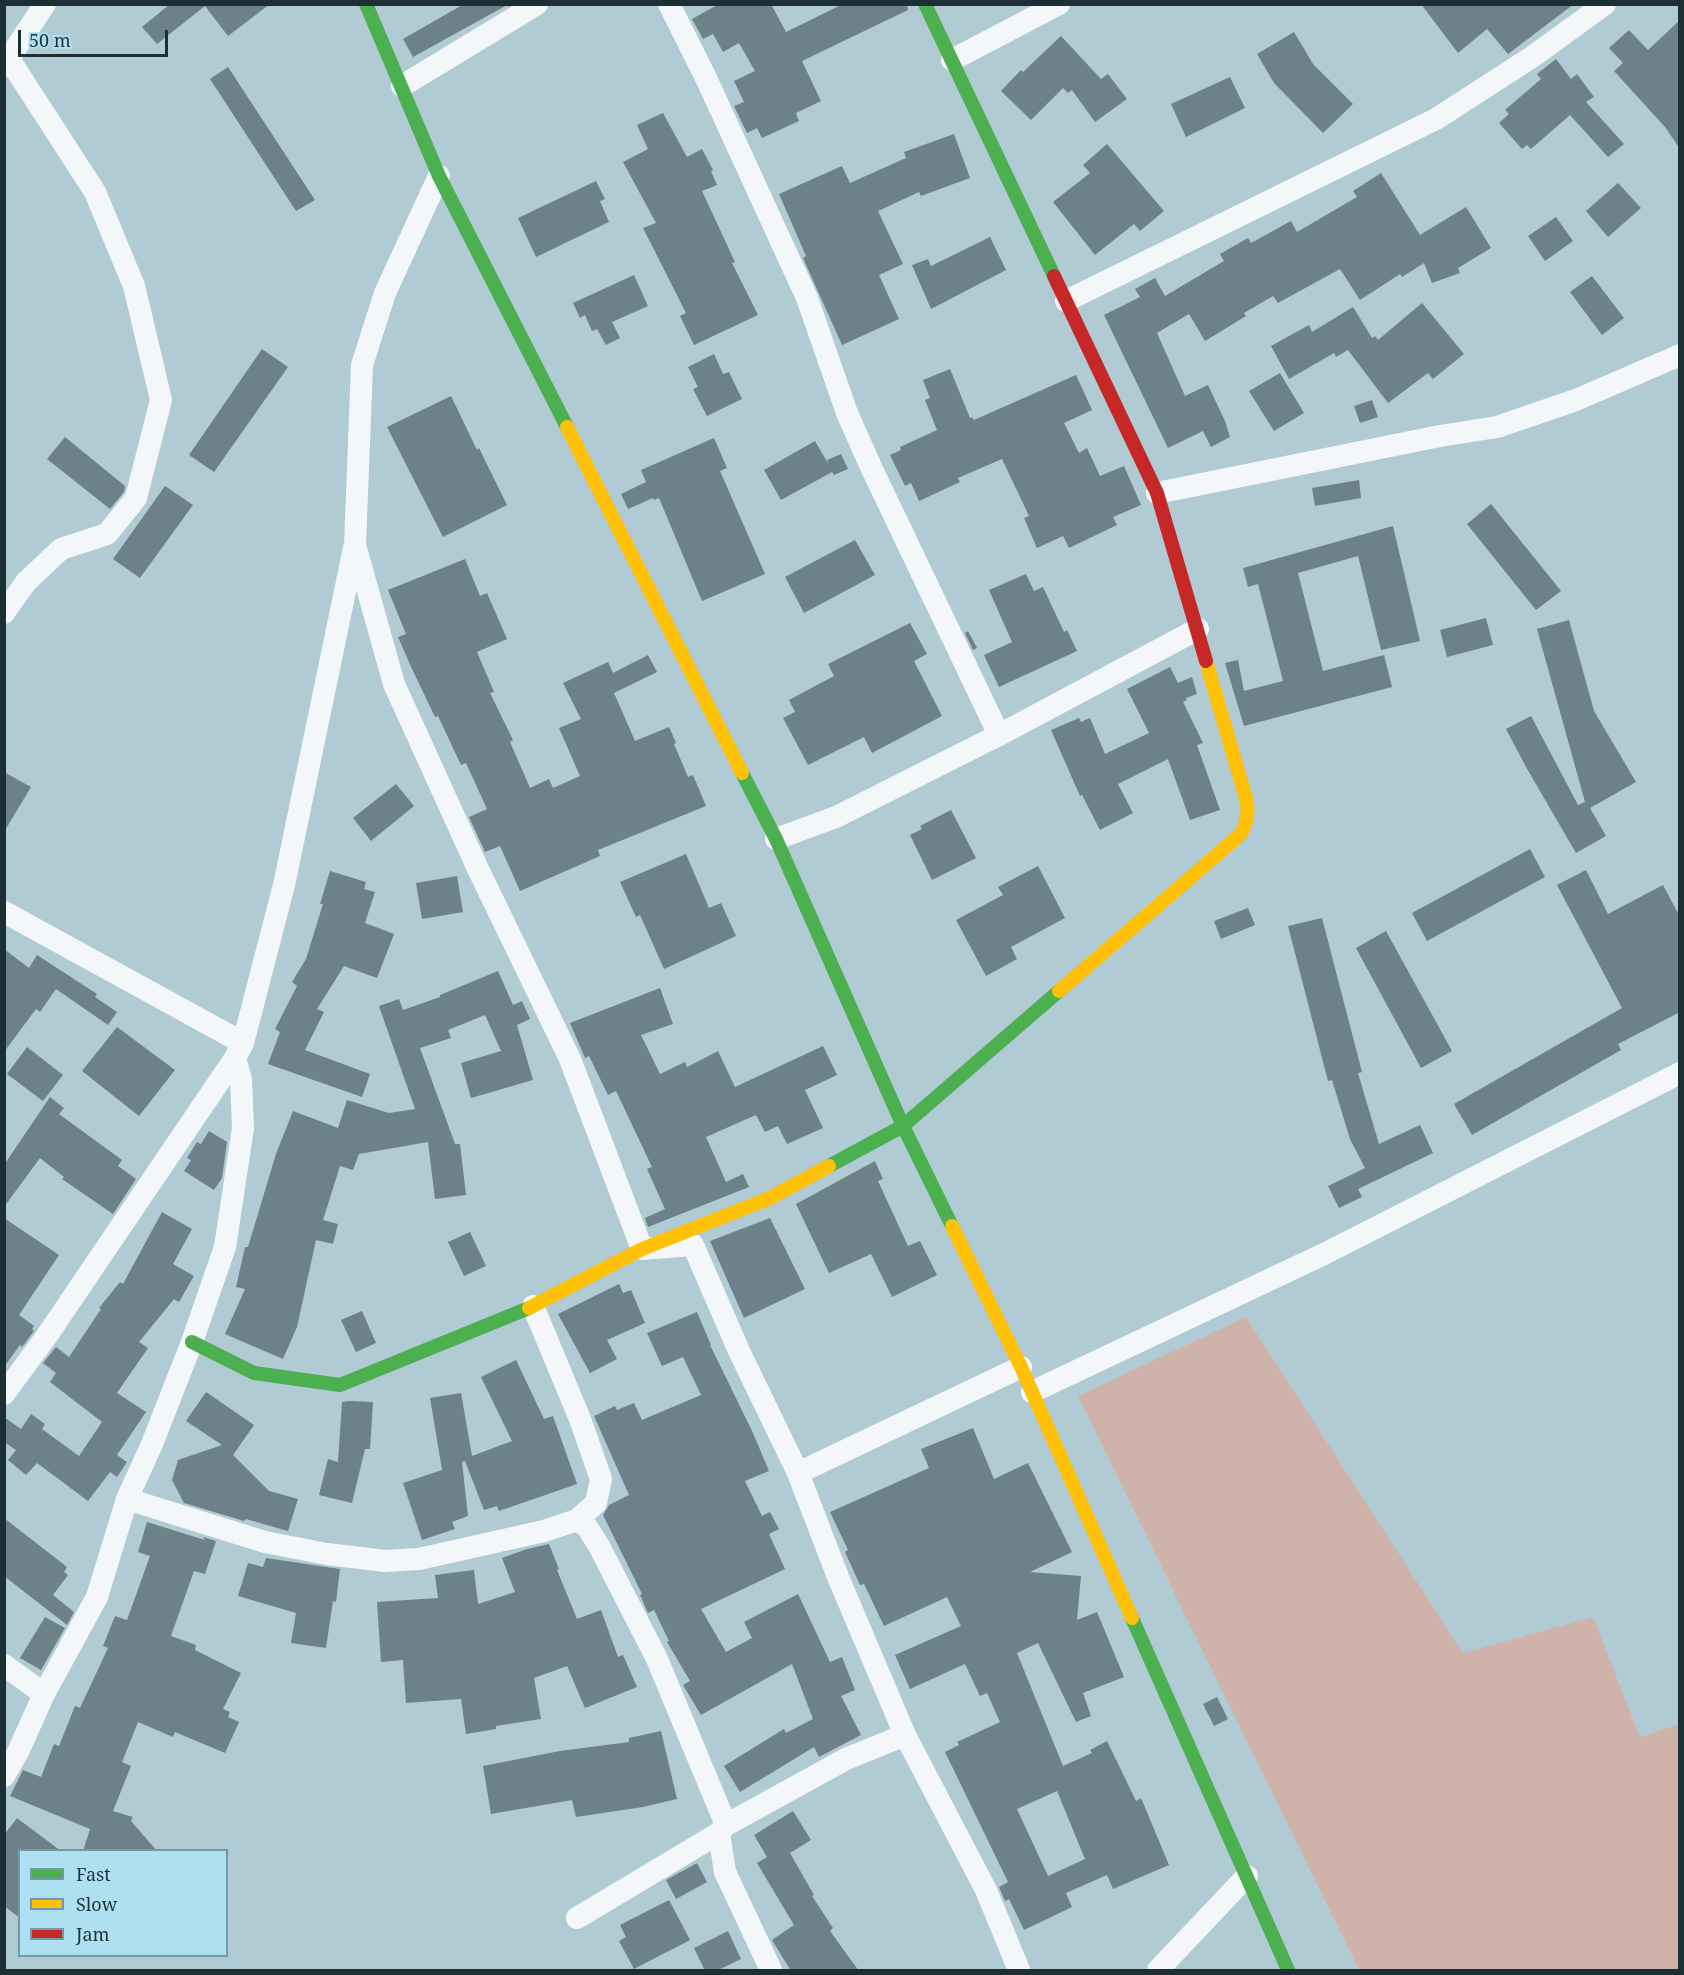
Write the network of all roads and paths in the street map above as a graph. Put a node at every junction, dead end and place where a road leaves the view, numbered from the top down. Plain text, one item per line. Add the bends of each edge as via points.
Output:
1 (45, 4) edge
2 (366, 4) edge
3 (537, 4) edge
4 (669, 4) edge
5 (925, 4) edge
6 (1059, 4) edge
7 (1605, 4) edge
8 (952, 60) junction
9 (7, 63) edge
10 (402, 86) junction
11 (439, 176) junction
12 (1066, 301) junction
13 (1680, 355) edge
14 (1157, 493) junction
15 (355, 544) junction
16 (4, 613) edge
17 (1198, 629) junction
18 (999, 735) junction
19 (776, 838) junction
20 (4, 912) edge
21 (239, 1050) junction
22 (1680, 1073) edge
23 (903, 1126) junction
24 (642, 1249) junction
25 (533, 1306) junction
26 (192, 1342) junction
27 (1021, 1367) junction
28 (1032, 1392) junction
29 (4, 1394) edge
30 (798, 1473) junction
31 (127, 1500) junction
32 (577, 1520) junction
33 (4, 1665) edge
34 (44, 1694) junction
35 (905, 1734) junction
36 (4, 1776) edge
37 (722, 1829) junction
38 (1247, 1876) junction
39 (577, 1918) dead end
40 (771, 1971) edge
41 (1019, 1971) edge
42 (1158, 1971) edge
43 (1288, 1971) edge

1 - 9 street
2 - 10 main road
3 - 10 street
4 - 18 street via 807,298 847,413 871,467
5 - 8 main road
6 - 8 street
7 - 12 street via 1436,119
8 - 12 main road
9 - 16 street via 95,192 134,286 161,400 136,498 107,534 61,549 26,582
10 - 11 main road
11 - 15 street via 385,293 362,365
11 - 19 main road
12 - 14 main road
13 - 14 street via 1576,400 1497,427
14 - 17 main road
15 - 21 street via 284,885
15 - 24 street via 394,684 570,1059
17 - 18 street
17 - 23 main road via 1247,802 1246,826
18 - 19 street via 836,817
19 - 23 main road
20 - 21 street
21 - 26 street via 243,1128 225,1247
21 - 29 street
22 - 28 street via 1324,1254
23 - 24 main road via 771,1198
23 - 27 main road
24 - 25 main road
24 - 30 street via 693,1245
25 - 26 main road via 340,1385 254,1372
25 - 32 street via 601,1479 596,1503
26 - 31 street
27 - 28 main road
27 - 30 street
28 - 38 main road
30 - 35 street
31 - 32 street via 265,1542 385,1561 431,1557
31 - 34 street via 97,1597
32 - 37 street via 587,1527 599,1546 657,1659
33 - 34 street
34 - 36 street
35 - 37 street via 846,1759
35 - 41 street via 986,1890
37 - 39 street
37 - 40 street via 725,1872
38 - 42 street
38 - 43 main road

